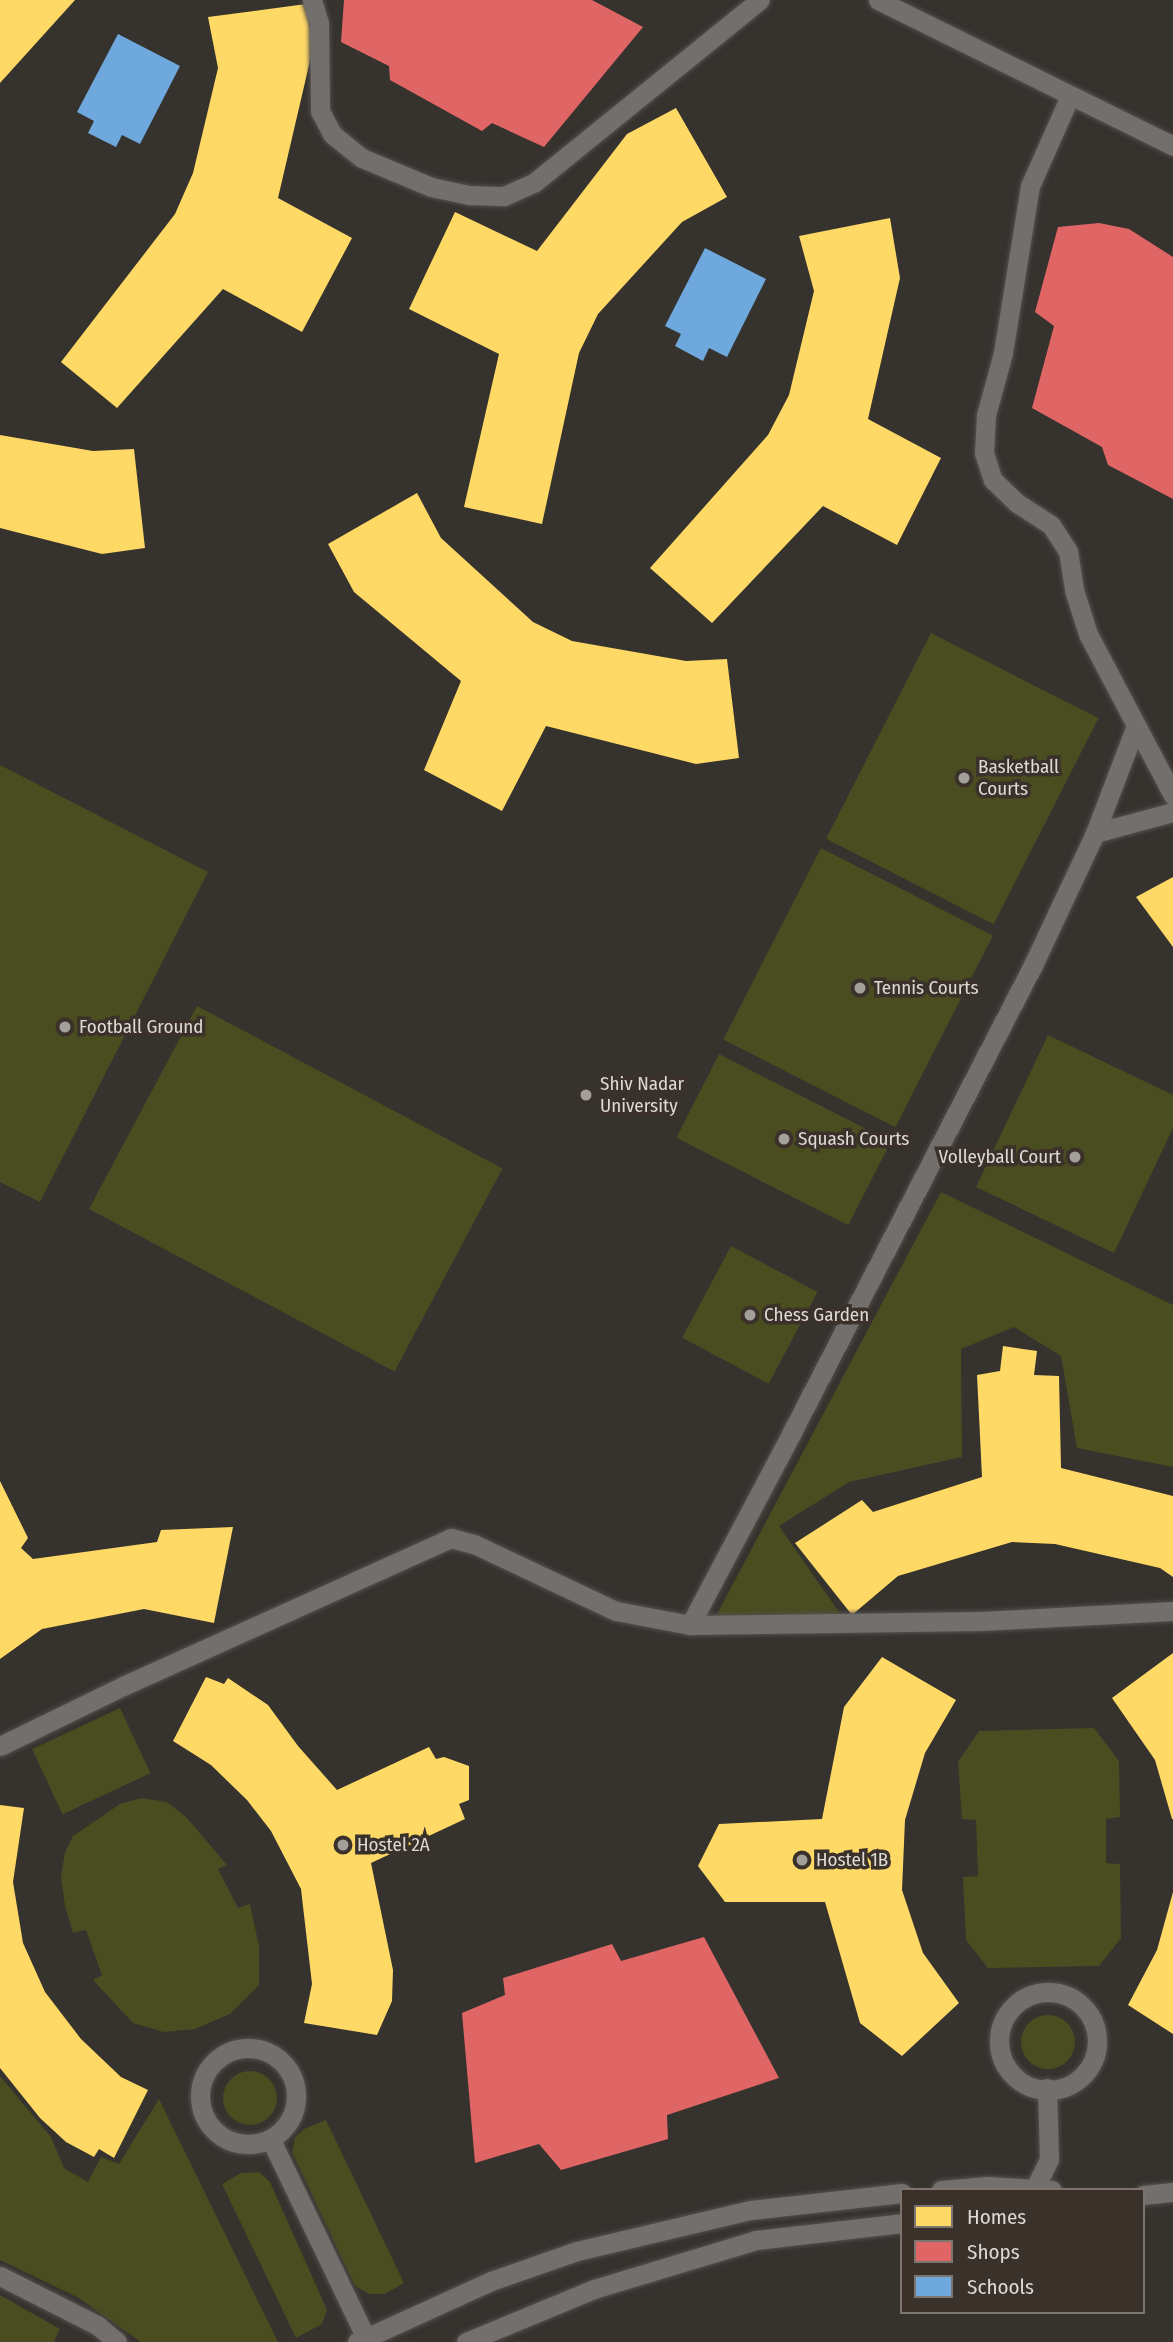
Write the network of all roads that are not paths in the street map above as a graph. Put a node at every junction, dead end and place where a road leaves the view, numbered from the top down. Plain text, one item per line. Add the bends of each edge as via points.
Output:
1 (312, 0) edge
2 (760, 0) edge
3 (878, 0) edge
4 (1070, 96) junction
5 (1173, 146) edge
6 (1135, 728) junction
7 (1173, 795) edge
8 (1173, 812) edge
9 (1094, 833) junction
10 (1173, 1611) edge
11 (690, 1625) junction
12 (0, 1746) edge
13 (1047, 2088) junction
14 (271, 2140) junction
15 (1044, 2188) edge
16 (1173, 2192) edge
17 (900, 2193) edge
18 (1145, 2195) edge
19 (900, 2223) edge
20 (0, 2276) edge
21 (361, 2340) edge
22 (117, 2342) edge
23 (466, 2342) edge

1 - 2 lane via 319,23 320,111 332,134 362,158 431,187 505,196 535,183
3 - 4 lane
4 - 5 lane
4 - 6 lane via 1030,186 1003,353 986,415 984,453 993,480 1051,525 1068,551 1088,634
6 - 7 lane
6 - 9 lane
8 - 9 lane
9 - 11 lane via 1033,965
10 - 11 lane via 981,1621
11 - 12 lane via 616,1611 474,1544 451,1538
13 - 13 lane via 1028,2086 1014,2077 999,2049 999,2033 1014,2004 1044,1992 1060,1993 1087,2011 1097,2041 1087,2072 1060,2089
13 - 15 lane via 1049,2159
14 - 14 lane via 256,2145 224,2139 203,2115 201,2083 220,2056 242,2048 265,2050 290,2070 296,2085 293,2116
14 - 21 lane
16 - 18 lane
17 - 21 lane via 751,2210 577,2251 491,2281
19 - 23 lane via 756,2240 594,2289
20 - 22 lane via 97,2325

